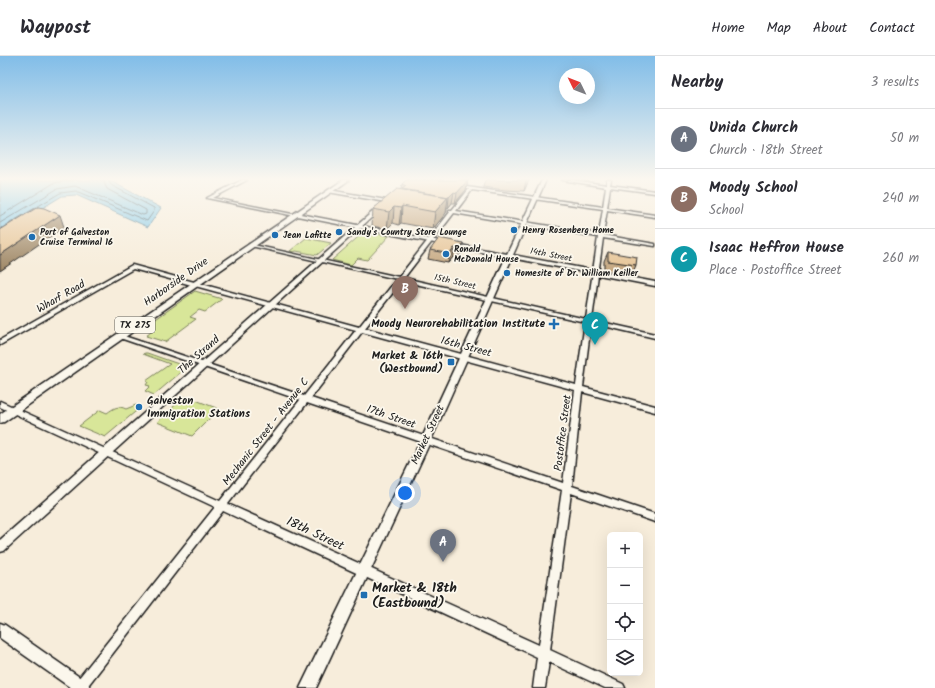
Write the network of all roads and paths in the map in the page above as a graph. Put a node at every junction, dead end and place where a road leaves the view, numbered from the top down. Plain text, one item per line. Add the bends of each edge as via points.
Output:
1 (267, 209) edge
2 (303, 209) edge
3 (381, 209) edge
4 (531, 209) edge
5 (604, 209) edge
6 (614, 209) edge
7 (449, 211) joint
8 (295, 215) junction
9 (655, 216) edge
10 (524, 224) junction
11 (359, 228) junction
12 (600, 237) junction
13 (430, 241) junction
14 (251, 245) junction
15 (655, 245) edge
16 (510, 256) junction
17 (321, 261) junction
18 (132, 267) joint
19 (596, 273) junction
20 (400, 279) junction
21 (195, 284) junction
22 (655, 284) edge
23 (490, 299) junction
24 (272, 305) junction
25 (589, 321) junction
26 (361, 329) junction
27 (119, 336) junction
28 (655, 336) edge
29 (0, 343) edge
30 (464, 357) junction
31 (204, 365) junction
32 (579, 388) junction
33 (306, 400) junction
34 (0, 404) edge
35 (655, 409) edge
36 (12, 410) junction
37 (0, 419) edge
38 (426, 440) junction
39 (106, 453) junction
40 (567, 488) junction
41 (221, 506) junction
42 (655, 518) edge
43 (0, 547) edge
44 (362, 572) junction
45 (0, 630) edge
46 (543, 654) junction
47 (80, 687) edge
48 (308, 688) edge
49 (539, 688) edge
50 (619, 688) edge

1 - 8 street, 14th Street
2 - 8 main road, Harborside Drive / TX 275
3 - 11 street, The Strand
4 - 10 main road, Market Street
5 - 12 street, Postoffice Street
6 - 9 street
7 - 10 street
7 - 13 street, Mechanic Street - Avenue C
8 - 11 main road, 14th Street
8 - 14 main road, Harborside Drive / TX 275
10 - 12 street
10 - 16 main road, Market Street
11 - 13 main road, 14th Street
11 - 17 street, The Strand
12 - 15 street
12 - 19 street, Postoffice Street
13 - 16 main road, 14th Street
13 - 20 street, Mechanic Street - Avenue C
14 - 17 street, 15th Street
14 - 21 main road, Harborside Drive / TX 275
16 - 19 main road, 14th Street
16 - 23 main road, Market Street
17 - 20 street, 15th Street
17 - 24 street, The Strand
18 - 21 street, 16th Street
18 - 29 street, Wharf Road
19 - 22 main road, 14th Street
19 - 25 street, Postoffice Street
20 - 23 street, 15th Street
20 - 26 street, Mechanic Street - Avenue C
21 - 24 street, 16th Street
21 - 27 main road, Harborside Drive / TX 275
23 - 25 street, 15th Street
23 - 30 main road, Market Street
24 - 26 street, 16th Street
24 - 31 street, The Strand
25 - 28 street, 15th Street
25 - 32 street, Postoffice Street
26 - 30 street, 16th Street
26 - 33 street, Mechanic Street - Avenue C
27 - 31 street, 17th Street
27 - 36 main road, Harborside Drive / TX 275
30 - 32 street, 16th Street
30 - 38 main road, Market Street
31 - 33 street, 17th Street
31 - 39 street, The Strand
32 - 35 street, 16th Street
32 - 40 street, Postoffice Street
33 - 38 street, 17th Street
33 - 41 street, Mechanic Street - Avenue C
34 - 36 street, 18th Street
36 - 37 main road, Harborside Drive / TX 275
36 - 39 street, 18th Street
38 - 40 street, 17th Street
38 - 44 main road, Market Street
39 - 41 street, 18th Street
39 - 43 street, The Strand
40 - 42 street, 17th Street
40 - 46 street, Postoffice Street
41 - 44 street, 18th Street
41 - 47 street, Mechanic Street - Avenue C
44 - 46 street, 18th Street
44 - 48 main road, Market Street
45 - 47 street
46 - 49 street, Postoffice Street
46 - 50 street, 18th Street

